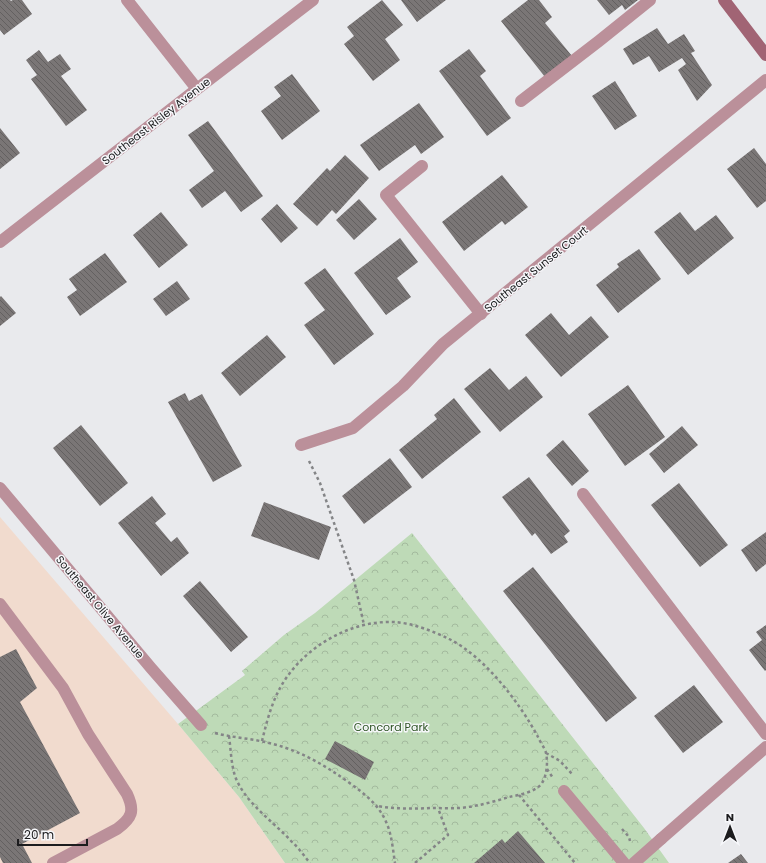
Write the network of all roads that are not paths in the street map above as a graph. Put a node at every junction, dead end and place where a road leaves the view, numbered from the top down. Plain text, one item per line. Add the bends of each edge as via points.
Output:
1 (127, 0) edge
2 (313, 0) edge
3 (650, 0) edge
4 (724, 0) edge
5 (766, 55) edge
6 (766, 80) edge
7 (197, 89) junction
8 (521, 101) dead end
9 (422, 166) dead end
10 (0, 242) edge
11 (481, 314) junction
12 (301, 445) road end
13 (0, 488) edge
14 (583, 494) dead end
15 (0, 604) edge
16 (201, 725) road end
17 (766, 734) edge
18 (766, 747) edge
19 (564, 791) dead end
20 (53, 863) edge
21 (624, 863) edge
22 (634, 863) edge

1 - 7 street
2 - 7 street, Southeast Risley Avenue
3 - 8 street
4 - 5 main road
6 - 11 street, Southeast Sunset Court
7 - 10 street, Southeast Risley Avenue
9 - 11 street via 386,195
11 - 12 street, Southeast Sunset Court via 444,344 403,386 353,428
13 - 16 street, Southeast Olive Avenue
14 - 17 street
15 - 20 street via 63,688 131,803 132,813 127,822 118,829
18 - 22 street
19 - 21 street

